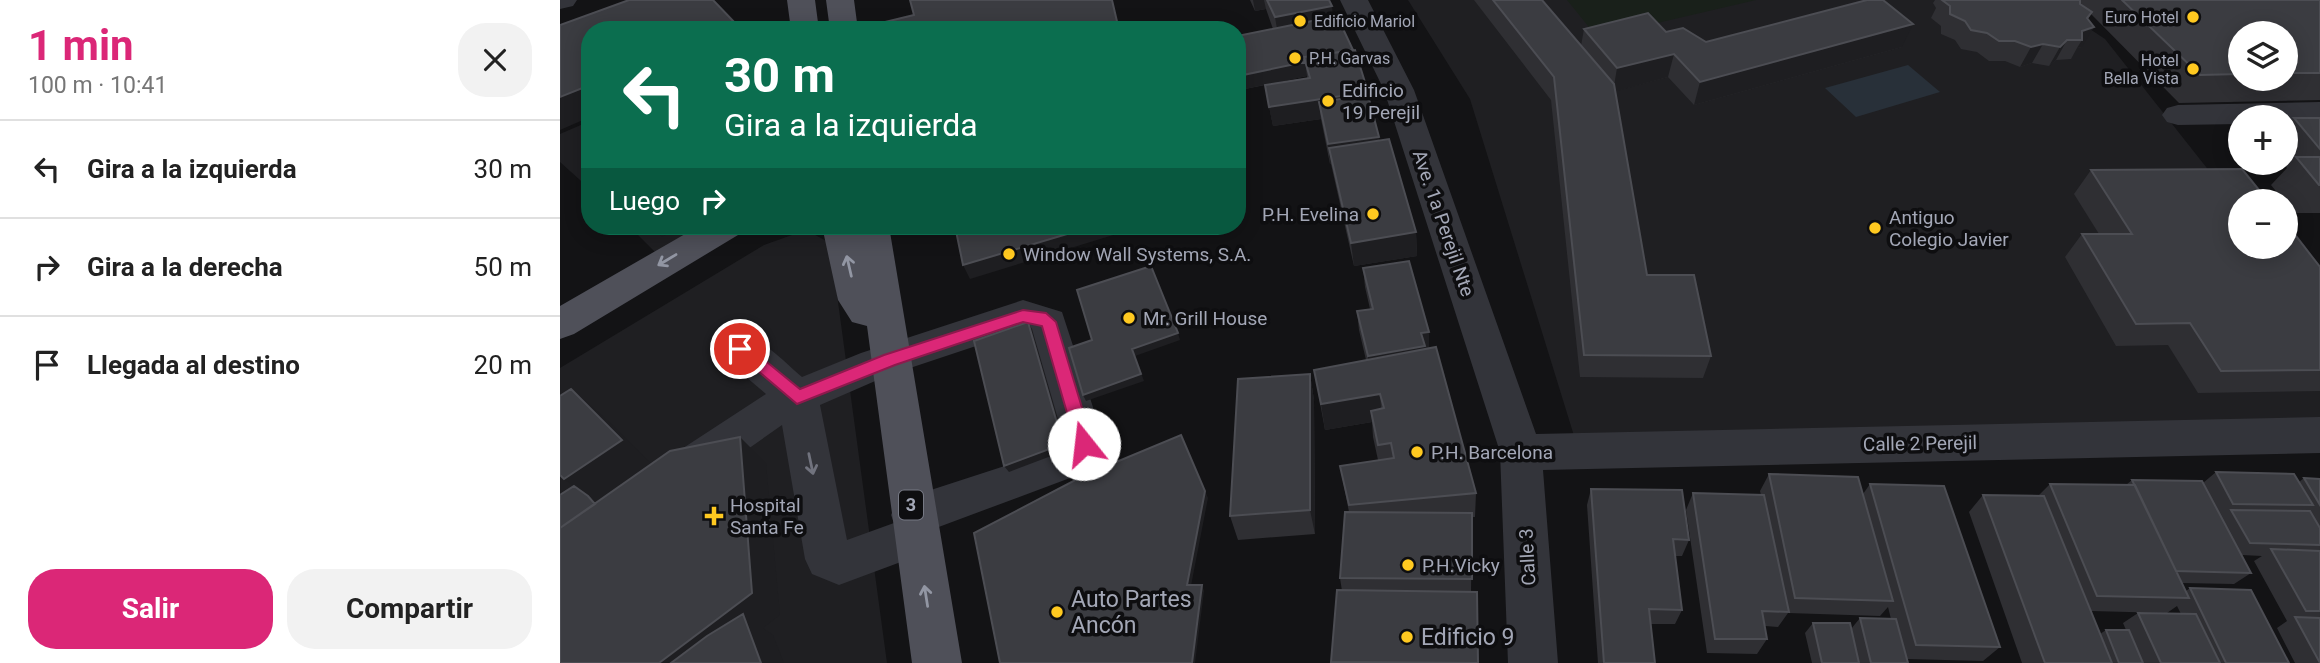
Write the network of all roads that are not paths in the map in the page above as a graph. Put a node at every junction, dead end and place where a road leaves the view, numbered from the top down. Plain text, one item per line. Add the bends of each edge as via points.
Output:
1 (802, 0) edge
2 (840, 0) edge
3 (1354, 0) edge
4 (804, 21) edge
5 (843, 21) edge
6 (2320, 112) edge
7 (2178, 115) dead end
8 (711, 235) edge
9 (843, 235) edge
10 (872, 235) edge
11 (560, 324) edge
12 (740, 349) dead end
13 (888, 353) junction
14 (797, 397) junction
15 (2320, 435) edge
16 (1521, 452) junction
17 (658, 488) edge
18 (915, 525) junction
19 (937, 663) edge
20 (1533, 663) edge

1 - 4 main road
2 - 5 main road
3 - 16 street, Ave. 1a Perejil Nte via 1399,90
6 - 7 street
8 -> 11 main road
13 -> 9 main road via 857,300
10 - 13 main road, 3
12 - 14 street
13 - 14 street
13 - 18 main road, 3
13 - 18 street via 1023,316 1041,318 1048,322 1084,444 1078,455 1065,462
14 - 17 street
14 -> 18 street via 828,559 839,564
15 - 16 street, Calle 2 Perejil
16 - 20 street, Calle 3
19 -> 18 main road, 3

